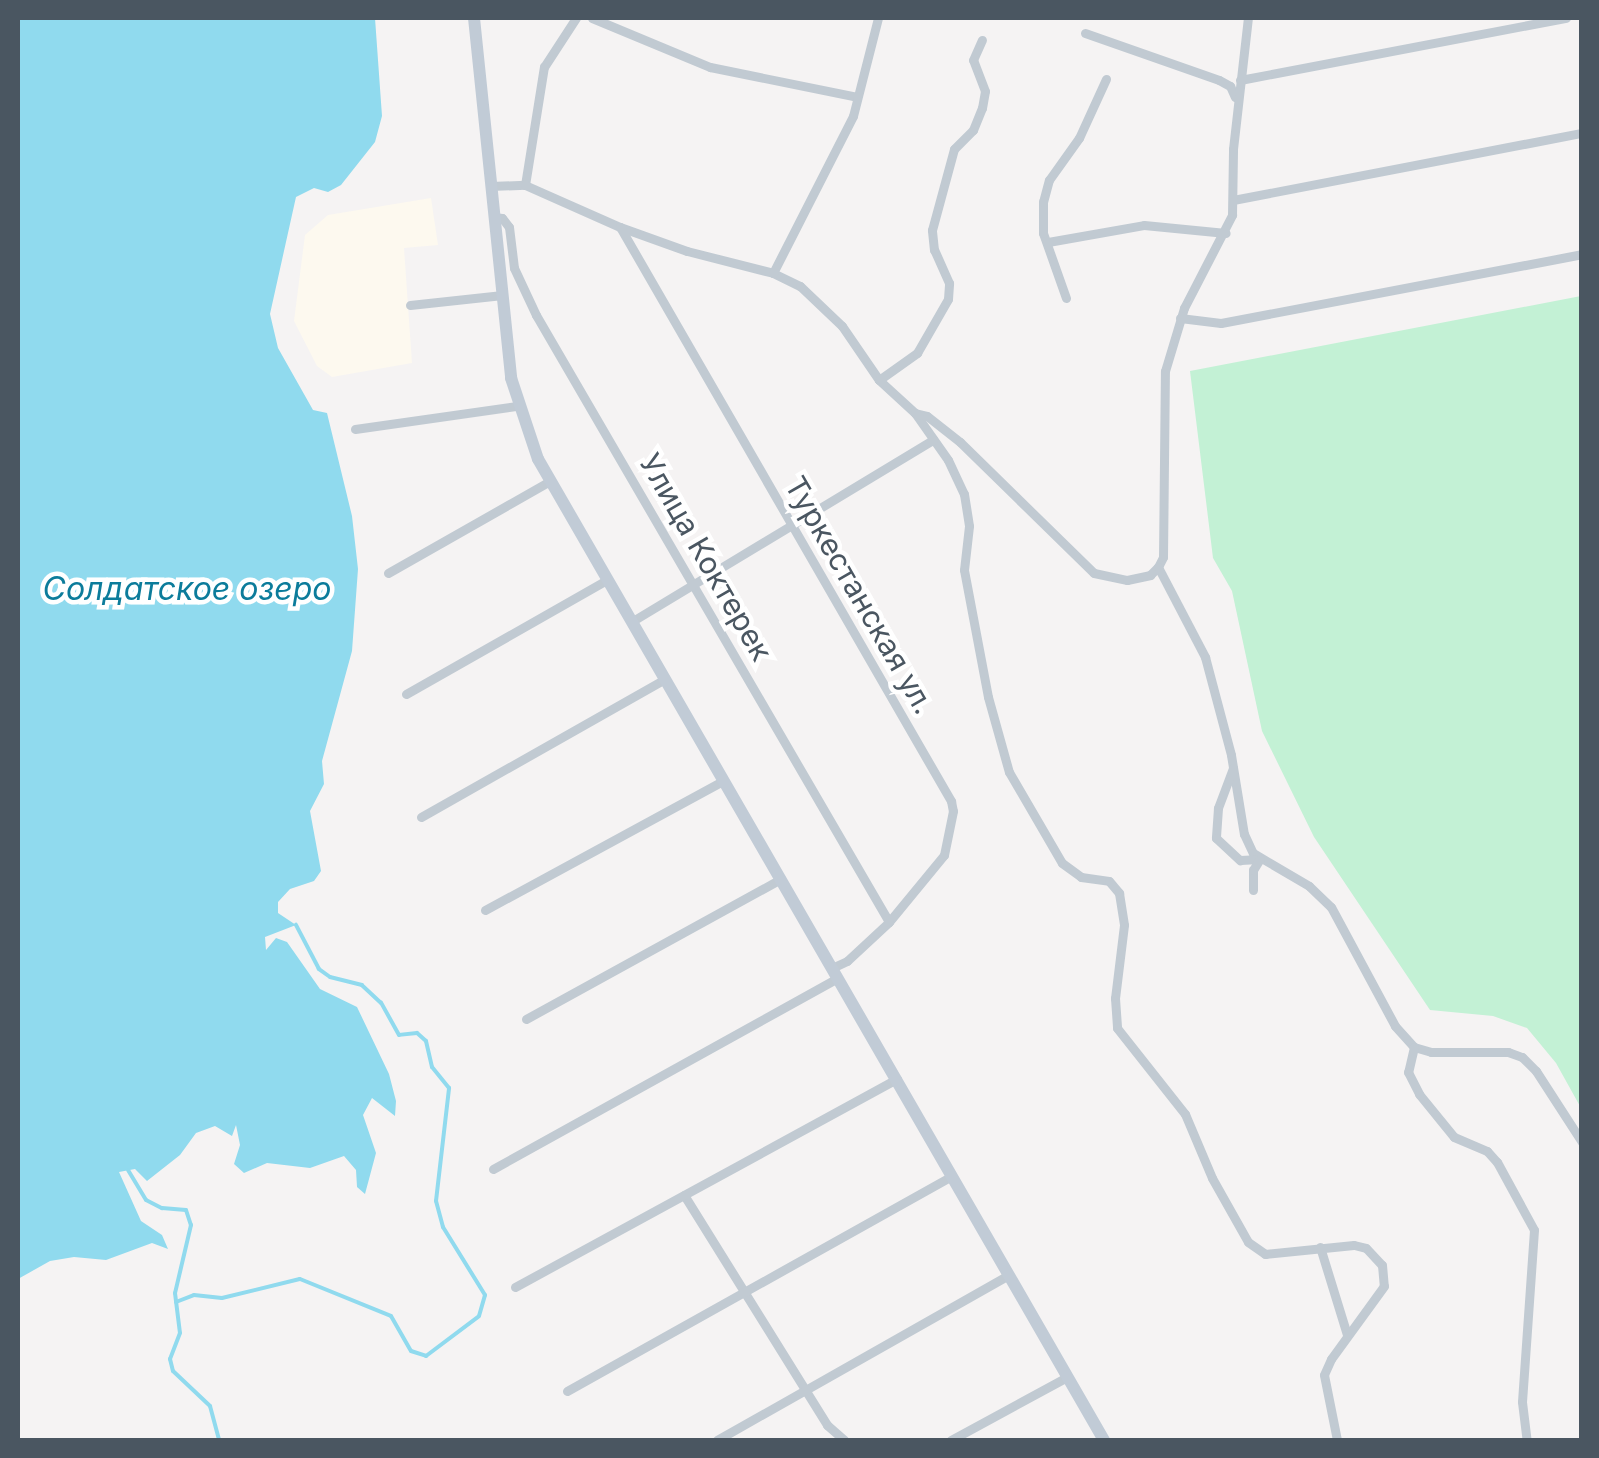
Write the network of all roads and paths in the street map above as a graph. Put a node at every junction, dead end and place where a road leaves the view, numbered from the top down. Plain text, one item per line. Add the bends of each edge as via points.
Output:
1 (474, 18) edge
2 (576, 18) edge
3 (592, 18) edge
4 (878, 18) edge
5 (1248, 18) edge
6 (1566, 18) edge
7 (1085, 33) dead end
8 (982, 40) dead end
9 (1106, 79) dead end
10 (1240, 80) junction
11 (857, 97) junction
12 (1237, 105) junction
13 (1582, 133) edge
14 (526, 185) junction
15 (490, 186) junction
16 (1233, 200) junction
17 (494, 217) junction
18 (620, 227) junction
19 (1226, 232) junction
20 (1048, 242) junction
21 (1582, 254) edge
22 (773, 273) junction
23 (502, 295) junction
24 (1066, 298) dead end
25 (410, 305) dead end
26 (1180, 318) junction
27 (879, 380) junction
28 (517, 406) junction
29 (914, 414) junction
30 (356, 429) dead end
31 (933, 440) junction
32 (550, 481) junction
33 (792, 528) junction
34 (1158, 567) junction
35 (388, 573) dead end
36 (607, 580) junction
37 (693, 585) junction
38 (632, 622) junction
39 (664, 679) junction
40 (406, 694) dead end
41 (1233, 768) junction
42 (724, 780) junction
43 (421, 817) dead end
44 (1260, 859) junction
45 (781, 879) junction
46 (1253, 890) dead end
47 (484, 910) dead end
48 (889, 922) junction
49 (835, 973) junction
50 (526, 1019) dead end
51 (1414, 1047) junction
52 (897, 1079) junction
53 (1582, 1142) edge
54 (493, 1170) dead end
55 (952, 1176) junction
56 (684, 1195) junction
57 (1320, 1247) junction
58 (1009, 1275) junction
59 (516, 1287) dead end
60 (744, 1292) junction
61 (1347, 1335) junction
62 (1068, 1377) junction
63 (568, 1390) dead end
64 (805, 1390) junction
65 (716, 1440) edge
66 (844, 1440) edge
67 (951, 1440) edge
68 (1104, 1440) edge
69 (1337, 1440) edge
70 (1527, 1440) edge

1 - 15 main road
2 - 14 street via 544,67
3 - 11 street via 710,67
4 - 11 street
5 - 10 street
6 - 10 street
7 - 12 street via 1225,83
8 - 27 street via 973,60 985,91 982,108 954,149 932,230 948,300 918,352
9 - 20 street via 1079,138 1049,180 1041,217
10 - 12 street
11 - 22 street via 847,131
12 - 16 street
13 - 16 street
14 - 15 street
14 - 18 street
15 - 17 main road
16 - 19 street
17 - 23 main road
17 - 37 street, Улица Коктерек via 509,227 514,268 536,316
18 - 22 street
18 - 33 street, Туркестанская ул.
19 - 20 street via 1144,225
19 - 26 street
20 - 24 street
21 - 26 street via 1221,323
22 - 27 street via 824,305
23 - 25 street
23 - 28 main road
26 - 34 street via 1165,371 1164,557
27 - 29 street
28 - 30 street
28 - 32 main road
29 - 31 street
29 - 34 street via 928,416 984,463 1094,573 1126,580
31 - 33 street
31 - 57 street via 964,494 964,570 1010,772 1062,863 1082,877 1109,881 1118,893 1124,925 1117,1028 1185,1114 1248,1242 1265,1254
32 - 35 street
32 - 36 main road
33 - 37 street
33 - 48 street, Туркестанская ул. via 951,801 944,855
34 - 41 street via 1205,657
36 - 38 main road
36 - 40 street
37 - 38 street
37 - 48 street, Улица Коктерек
38 - 39 main road
39 - 42 main road
39 - 43 street
41 - 44 street via 1244,834
41 - 44 street via 1218,808 1216,838 1240,860
42 - 45 main road
42 - 47 street
44 - 46 street
44 - 51 street via 1310,886 1331,907 1389,1016
45 - 49 main road
45 - 50 street
48 - 49 street, Туркестанская ул.
49 - 52 main road
49 - 54 street, Туркестанская ул.
51 - 53 street via 1522,1057
51 - 70 street via 1408,1072 1419,1094 1454,1137 1498,1162 1534,1230 1522,1402
52 - 55 main road
52 - 56 street
55 - 58 main road
55 - 60 street
56 - 59 street
56 - 60 street
57 - 61 street
57 - 61 street via 1366,1248 1382,1265 1384,1286
58 - 62 main road
58 - 64 street
60 - 63 street
60 - 64 street
61 - 69 street via 1324,1375
62 - 67 street
62 - 68 main road
64 - 65 street
64 - 66 street

